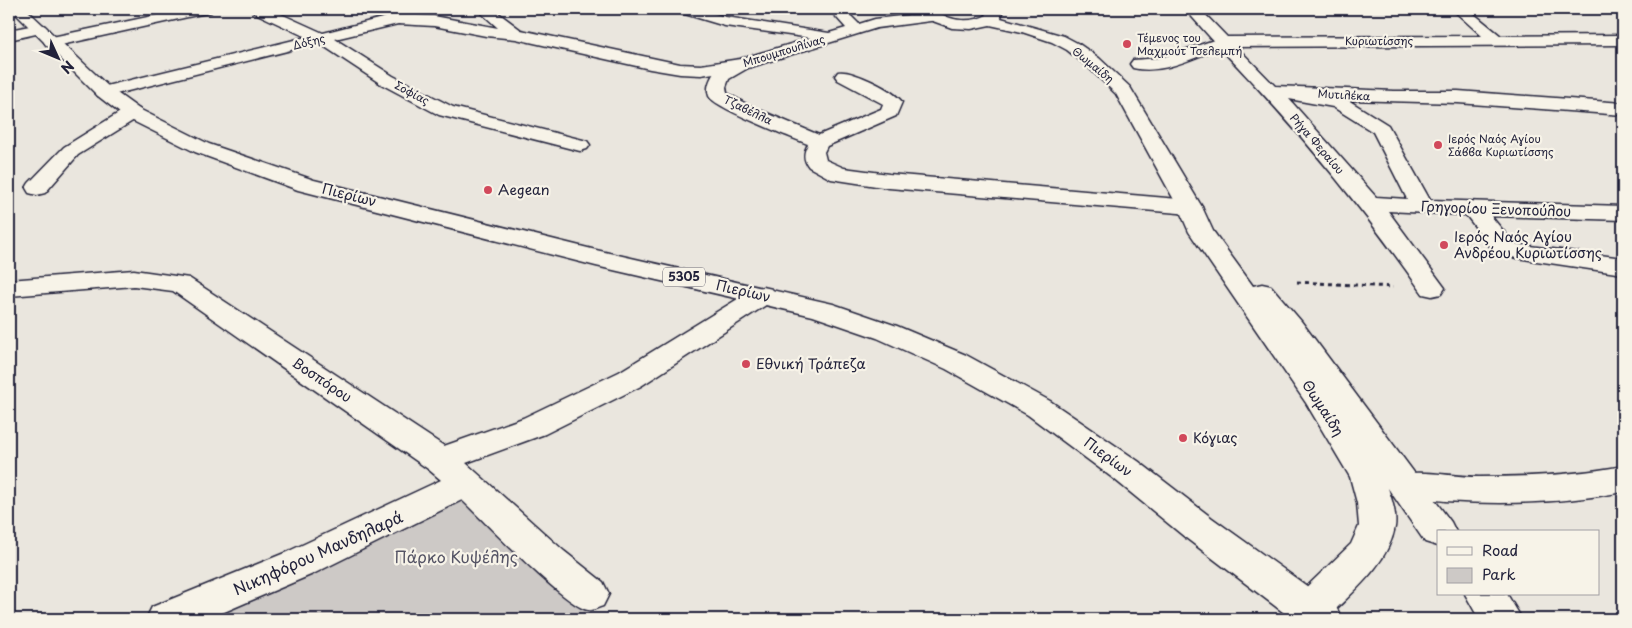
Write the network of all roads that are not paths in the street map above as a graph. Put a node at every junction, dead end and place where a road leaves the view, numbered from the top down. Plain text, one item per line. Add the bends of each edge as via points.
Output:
1 (18, 9) edge
2 (206, 9) edge
3 (258, 9) edge
4 (484, 9) edge
5 (683, 9) edge
6 (836, 9) edge
7 (1192, 9) edge
8 (1459, 9) edge
9 (932, 13) edge
10 (990, 14) edge
11 (856, 29) junction
12 (516, 34) junction
13 (9, 35) edge
14 (46, 35) junction
15 (832, 36) junction
16 (323, 39) junction
17 (1496, 40) junction
18 (1623, 40) edge
19 (1222, 42) junction
20 (742, 64) junction
21 (1139, 64) dead end
22 (844, 76) dead end
23 (104, 92) junction
24 (1272, 92) junction
25 (1623, 109) edge
26 (132, 113) junction
27 (819, 142) junction
28 (580, 145) dead end
29 (37, 188) dead end
30 (1369, 203) junction
31 (1190, 207) junction
32 (1423, 207) junction
33 (1472, 208) junction
34 (1623, 213) edge
35 (1623, 266) edge
36 (9, 288) edge
37 (1432, 288) road end
38 (763, 295) junction
39 (440, 460) junction
40 (1623, 479) edge
41 (467, 483) junction
42 (1404, 485) junction
43 (1437, 531) edge
44 (589, 594) dead end
45 (1485, 596) edge
46 (1316, 615) edge
47 (166, 619) edge
48 (1502, 619) edge

1 - 14 street, Πιερίων / 5305
2 - 14 street
3 - 16 street, Σοφίας
4 - 12 street
5 - 15 street via 725,21
6 - 11 street
7 - 19 street, Ρήγα Φεραίου
8 - 17 street
9 - 10 street via 958,23 980,23
9 - 11 street, Μπουμπουλίνας
10 - 31 street, Θωμαίδη via 1073,47 1124,91
11 - 15 street, Μπουμπουλίνας
12 - 16 street, Δόξης via 415,18
12 - 20 street, Μπουμπουλίνας via 680,69 701,70
13 - 14 street
14 - 23 street, Πιερίων / 5305
15 - 20 street, Μπουμπουλίνας
16 - 23 street, Δόξης
16 - 28 street, Σοφίας via 387,80 446,110
17 - 18 street, Κυριωτίσσης
17 - 19 street, Κυριωτίσσης
19 - 21 street, Κυριωτίσσης via 1163,64
19 - 24 street, Ρήγα Φεραίου
20 - 27 street, Τζαβέλλα via 721,76 718,96 741,110
22 - 27 street via 893,102 890,112
23 - 26 street, Πιερίων / 5305
24 - 25 street, Μυτιλέκα via 1458,97
24 - 30 street, Ρήγα Φεραίου
24 - 32 street, Μυτιλέκα via 1338,102 1381,129
26 - 29 street via 70,151
26 - 38 street, Πιερίων / 5305 via 202,148 306,184 596,258
27 - 31 street via 814,152 816,163 839,174
30 - 32 street, Γρηγορίου Ξενοπούλου
30 - 37 street, Ρήγα Φεραίου
31 - 42 street, Θωμαίδη via 1291,326
31 - 46 street, Θωμαίδη via 1201,232 1318,398 1367,476 1376,503 1377,526 1366,553
32 - 33 street, Γρηγορίου Ξενοπούλου
33 - 34 street, Γρηγορίου Ξενοπούλου
33 - 35 street via 1506,250
36 - 39 street, Βοσπόρου via 134,278 180,284
38 - 39 street via 630,379 534,426
38 - 46 street, Πιερίων / 5305 via 823,310 887,332 956,362 1039,408
39 - 41 street, Βοσπόρου
40 - 42 street via 1585,486 1478,490
41 - 44 street, Βοσπόρου via 549,562
41 - 47 street, Νικηφόρου Μανδηλαρά via 300,563
42 - 43 street, Θωμαίδη
45 - 48 street

